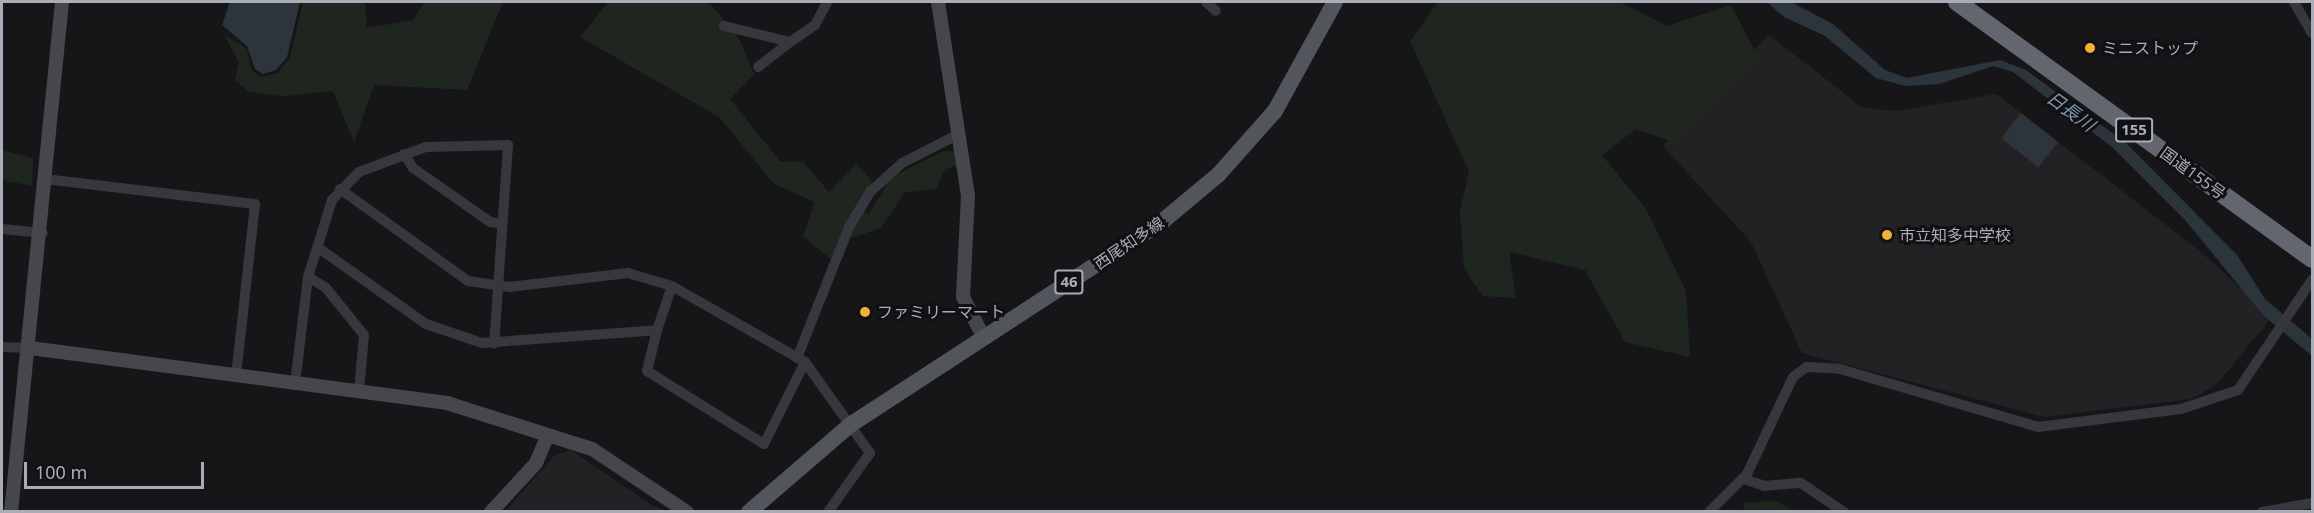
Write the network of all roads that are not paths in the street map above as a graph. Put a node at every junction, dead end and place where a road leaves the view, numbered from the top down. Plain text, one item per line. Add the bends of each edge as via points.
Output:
1 (62, 2) edge
2 (827, 2) edge
3 (938, 2) edge
4 (1206, 2) edge
5 (1335, 2) edge
6 (1957, 2) edge
7 (2294, 2) edge
8 (1216, 11) dead end
9 (724, 26) dead end
10 (2313, 33) edge
11 (790, 42) junction
12 (758, 67) dead end
13 (959, 134) junction
14 (404, 154) junction
15 (45, 179) junction
16 (340, 189) junction
17 (502, 224) junction
18 (2, 229) edge
19 (43, 233) junction
20 (320, 249) junction
21 (2313, 259) edge
22 (308, 277) junction
23 (2313, 280) edge
24 (497, 286) junction
25 (672, 286) junction
26 (657, 330) junction
27 (984, 338) junction
28 (494, 344) junction
29 (2, 346) edge
30 (30, 348) junction
31 (801, 360) junction
32 (236, 377) junction
33 (296, 384) junction
34 (359, 391) junction
35 (850, 425) junction
36 (548, 435) junction
37 (1744, 479) junction
38 (2313, 503) edge
39 (11, 512) edge
40 (491, 512) edge
41 (687, 512) edge
42 (749, 512) edge
43 (828, 512) edge
44 (1709, 512) edge
45 (1844, 512) edge
46 (2262, 512) edge

1 - 15 street
2 - 11 street via 815,25
3 - 13 street
4 - 8 street
5 - 27 main road, 西尾知多線 / 46 via 1275,111 1219,174 1164,220
6 - 21 highway, 国道155号 / 155
7 - 10 street
9 - 11 street
11 - 12 street
13 - 27 street via 969,222 963,297
13 - 31 street via 902,164 870,192 849,227
14 - 16 street via 359,172
14 - 17 street via 413,168 490,222
14 - 17 street via 426,147 508,145
15 - 19 street
15 - 32 street via 255,204
16 - 20 street
16 - 24 street via 468,281
17 - 24 street
18 - 19 street
19 - 30 street
20 - 22 street
20 - 28 street via 426,324
22 - 33 street
22 - 34 street via 326,288 364,335
23 - 37 street via 2249,379 2226,397 2060,426 2017,423 1840,369 1807,367 1794,377
24 - 25 street via 628,273
24 - 28 street
25 - 26 street
25 - 31 street
26 - 28 street
26 - 31 street via 647,371 764,444
27 - 35 main road, 西尾知多線 / 46
29 - 30 street
30 - 32 street
30 - 39 street
31 - 35 street
32 - 33 street
33 - 34 street
34 - 36 street via 447,403
35 - 42 main road, 西尾知多線 / 46
35 - 43 street via 870,453
36 - 40 street via 536,463
36 - 41 street via 592,449
37 - 44 street
37 - 45 street via 1764,486 1801,483
38 - 46 street

